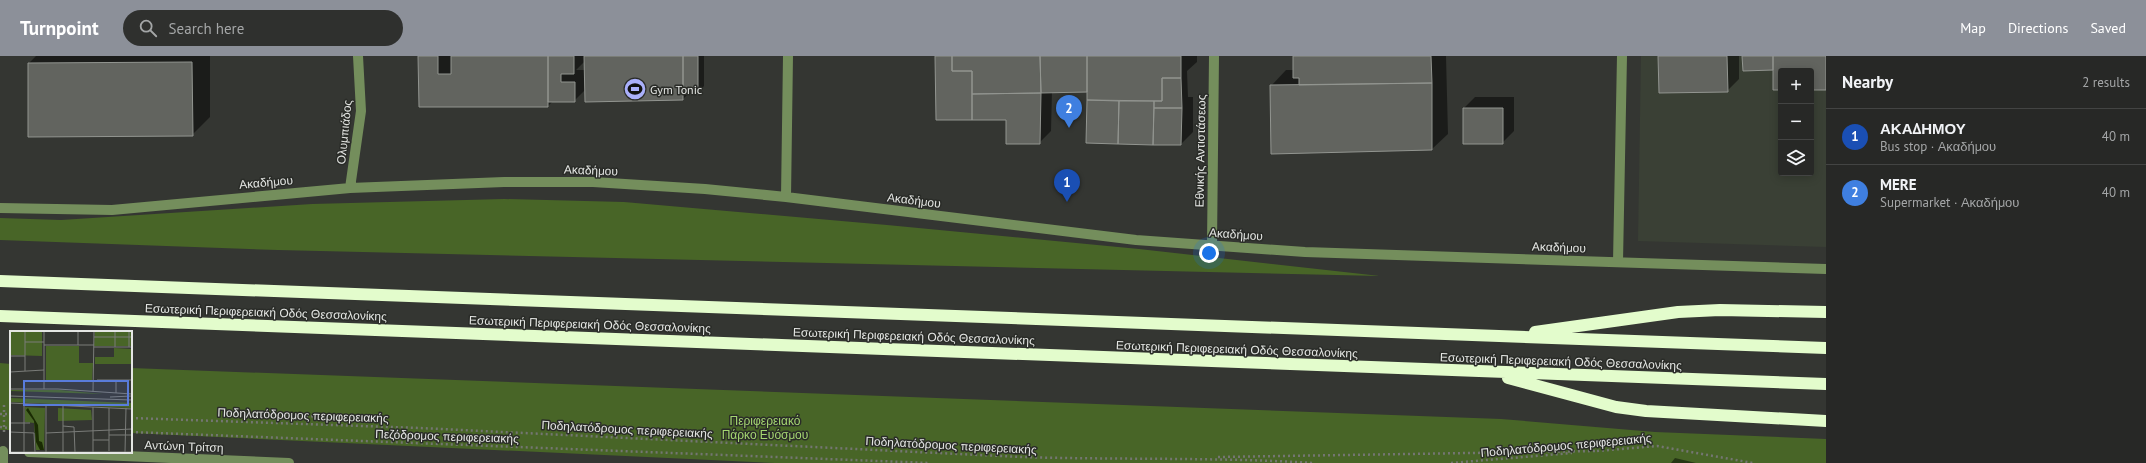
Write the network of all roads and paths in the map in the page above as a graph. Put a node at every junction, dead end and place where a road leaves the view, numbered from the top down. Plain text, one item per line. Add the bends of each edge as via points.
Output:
1 (358, 56) edge
2 (788, 56) edge
3 (1214, 56) edge
4 (1622, 56) edge
5 (350, 188) junction
6 (786, 197) junction
7 (0, 208) edge
8 (1212, 245) junction
9 (1618, 262) junction
10 (1826, 269) edge
11 (0, 281) edge
12 (1826, 312) edge
13 (0, 316) edge
14 (1502, 336) junction
15 (1826, 348) edge
16 (1488, 372) junction
17 (1826, 384) edge
18 (4, 405) dead end
19 (2, 414) edge
20 (301, 416) dead end
21 (132, 418) edge
22 (383, 418) dead end
23 (1826, 421) edge
24 (0, 427) edge
25 (4, 428) junction
26 (10, 428) edge
27 (132, 432) edge
28 (5, 451) edge
29 (1597, 451) junction
30 (53, 453) edge
31 (1094, 460) junction
32 (3, 463) edge
33 (289, 463) edge
34 (930, 463) edge
35 (1314, 463) edge
36 (1451, 463) edge
37 (1753, 463) edge

1 - 5 street, Ολυμπιάδος via 361,111
2 - 6 street
3 - 8 street, Εθνικής Αντιστάσεως
4 - 9 street
5 - 6 street, Ακαδήμου via 504,182 593,182
5 - 7 street, Ακαδήμου via 112,210
6 - 8 street, Ακαδήμου via 1136,240
8 - 9 street, Ακαδήμου via 1305,252
9 - 10 street, Ακαδήμου
11 - 14 highway, Εσωτερική Περιφερειακή Οδός Θεσσαλονίκης
12 - 14 highway via 1678,312
13 - 16 highway, Εσωτερική Περιφερειακή Οδός Θεσσαλονίκης
14 - 15 highway, Εσωτερική Περιφερειακή Οδός Θεσσαλονίκης
16 - 17 highway, Εσωτερική Περιφερειακή Οδός Θεσσαλονίκης
16 - 23 highway via 1616,407
18 - 19 path
19 - 25 path
20 - 22 path
21 - 31 path, Ποδηλατόδρομος περιφερειακής via 420,428
24 - 25 path
25 - 26 path
25 - 28 path
27 - 34 path, Πεζόδρομος περιφερειακής
28 - 32 street
29 - 31 path
29 - 36 path, Ποδηλατόδρομος περιφερειακής
29 - 37 path, Ποδηλατόδρομος περιφερειακής via 1657,446
30 - 33 street, Αντώνη Τρίτση
31 - 35 path, Ποδηλατόδρομος περιφερειακής via 1244,459

